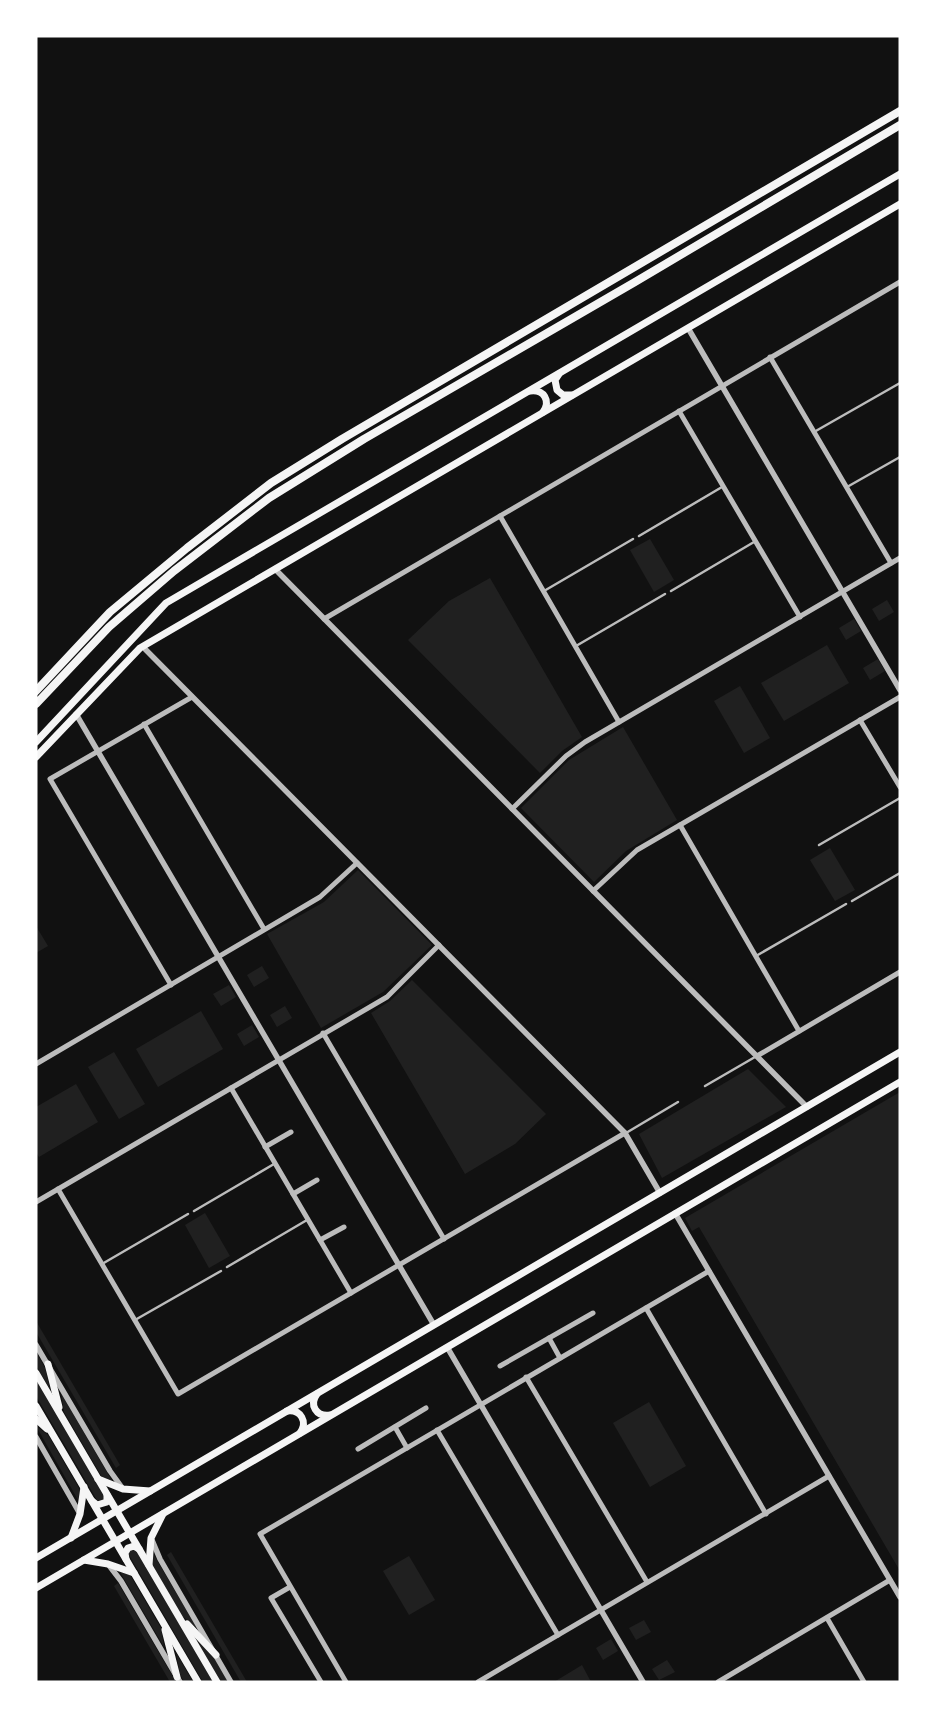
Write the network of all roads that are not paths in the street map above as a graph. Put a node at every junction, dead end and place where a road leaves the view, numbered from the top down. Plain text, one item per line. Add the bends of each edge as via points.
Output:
1 (900, 111) edge
2 (900, 125) edge
3 (900, 174) edge
4 (900, 204) edge
5 (900, 282) edge
6 (688, 328) junction
7 (770, 357) junction
8 (561, 372) junction
9 (900, 383) edge
10 (722, 386) junction
11 (528, 392) junction
12 (574, 394) junction
13 (679, 411) junction
14 (541, 414) junction
15 (814, 432) junction
16 (900, 457) edge
17 (723, 486) junction
18 (847, 488) junction
19 (500, 516) junction
20 (639, 536) dead end
21 (633, 539) dead end
22 (756, 542) junction
23 (900, 558) edge
24 (891, 563) junction
25 (275, 569) junction
26 (544, 591) junction
27 (671, 591) dead end
28 (842, 592) junction
29 (665, 594) dead end
30 (800, 617) junction
31 (324, 619) junction
32 (576, 646) junction
33 (143, 647) junction
34 (900, 690) edge
35 (36, 691) edge
36 (192, 697) junction
37 (900, 697) edge
38 (36, 704) edge
39 (76, 714) junction
40 (860, 720) junction
41 (620, 722) junction
42 (144, 724) junction
43 (36, 742) edge
44 (98, 751) junction
45 (36, 757) edge
46 (900, 786) edge
47 (900, 798) edge
48 (512, 809) junction
49 (680, 825) junction
50 (819, 845) dead end
51 (357, 863) junction
52 (900, 873) edge
53 (594, 891) junction
54 (852, 901) dead end
55 (846, 904) dead end
56 (264, 929) junction
57 (438, 945) junction
58 (756, 956) junction
59 (218, 957) junction
60 (900, 972) edge
61 (171, 985) junction
62 (799, 1031) junction
63 (323, 1033) junction
64 (900, 1052) edge
65 (757, 1056) junction
66 (279, 1060) junction
67 (36, 1064) edge
68 (900, 1082) edge
69 (705, 1086) dead end
70 (231, 1088) junction
71 (678, 1102) dead end
72 (807, 1107) junction
73 (291, 1132) dead end
74 (625, 1133) junction
75 (266, 1147) junction
76 (275, 1163) junction
77 (317, 1180) dead end
78 (58, 1189) junction
79 (660, 1192) junction
80 (293, 1194) junction
81 (36, 1202) edge
82 (194, 1211) dead end
83 (675, 1213) junction
84 (188, 1214) dead end
85 (308, 1219) junction
86 (344, 1227) dead end
87 (444, 1238) junction
88 (320, 1240) junction
89 (102, 1264) junction
90 (399, 1265) junction
91 (227, 1267) dead end
92 (221, 1271) dead end
93 (709, 1271) junction
94 (351, 1293) junction
95 (646, 1308) junction
96 (593, 1313) dead end
97 (135, 1321) junction
98 (434, 1325) junction
99 (549, 1338) junction
100 (36, 1345) edge
101 (447, 1347) junction
102 (560, 1358) junction
103 (48, 1364) junction
104 (500, 1366) dead end
105 (36, 1373) edge
106 (526, 1377) junction
107 (319, 1392) junction
108 (480, 1404) junction
109 (36, 1406) edge
110 (426, 1408) dead end
111 (285, 1412) junction
112 (332, 1414) junction
113 (62, 1417) junction
114 (36, 1419) edge
115 (395, 1427) junction
116 (438, 1430) junction
117 (298, 1434) junction
118 (54, 1436) junction
119 (36, 1437) edge
120 (407, 1448) junction
121 (358, 1449) dead end
122 (829, 1476) junction
123 (98, 1479) junction
124 (84, 1487) junction
125 (123, 1489) junction
126 (150, 1491) junction
127 (106, 1493) junction
128 (92, 1501) junction
129 (117, 1511) junction
130 (163, 1513) junction
131 (80, 1514) junction
132 (766, 1514) junction
133 (103, 1519) junction
134 (130, 1533) junction
135 (70, 1538) junction
136 (151, 1538) junction
137 (116, 1541) junction
138 (140, 1551) junction
139 (36, 1558) edge
140 (126, 1559) junction
141 (84, 1560) junction
142 (108, 1564) junction
143 (149, 1566) junction
144 (134, 1573) junction
145 (890, 1580) junction
146 (647, 1582) junction
147 (290, 1587) junction
148 (36, 1588) edge
149 (900, 1597) edge
150 (600, 1610) junction
151 (178, 1615) junction
152 (827, 1618) junction
153 (163, 1623) junction
154 (558, 1635) junction
155 (216, 1655) junction
156 (178, 1679) edge
157 (198, 1682) edge
158 (217, 1682) edge
159 (231, 1682) edge
160 (321, 1682) edge
161 (346, 1682) edge
162 (478, 1682) edge
163 (642, 1682) edge
164 (718, 1682) edge
165 (864, 1682) edge

1 - 35 highway via 272,483 110,612
2 - 38 highway via 269,498 174,571 109,627
3 - 8 main road
4 - 6 main road
5 - 7 street
6 - 10 street
6 - 12 main road
7 - 10 street
7 - 15 street
8 - 11 main road
8 - 12 main road via 555,380 557,390 563,395
9 - 15 lane
10 - 13 street
10 - 28 street
11 - 14 main road via 539,391 545,396 546,408
11 - 43 main road via 166,603
12 - 14 main road
13 - 17 street
13 - 19 street
14 - 25 main road
15 - 18 street
16 - 18 lane
17 - 20 lane
17 - 22 street
18 - 24 street
19 - 26 street
19 - 31 street
21 - 26 lane
22 - 27 lane
22 - 30 street
23 - 24 street
24 - 28 street
25 - 31 street
25 - 33 main road
26 - 32 street
28 - 30 street
28 - 34 street
29 - 32 lane
30 - 41 street
31 - 48 street
32 - 41 street
33 - 36 street
33 - 39 main road
36 - 42 street
36 - 51 street
37 - 40 street
39 - 44 street
39 - 45 main road
40 - 46 street
40 - 49 street
41 - 48 street via 566,756
42 - 44 street
42 - 56 street
44 - 59 street
44 - 61 street via 50,780
47 - 50 lane
48 - 53 street
49 - 53 street via 630,856
49 - 58 street
51 - 56 street via 320,897
51 - 57 street
52 - 54 lane
53 - 65 street
55 - 58 lane
56 - 59 street
57 - 63 street via 387,997
57 - 74 street
58 - 62 street
59 - 61 street
59 - 66 street
60 - 62 street
61 - 67 street
62 - 65 street
63 - 66 street
63 - 87 street
64 - 72 main road
65 - 69 lane
65 - 72 street
66 - 70 street
66 - 90 street
68 - 83 main road
70 - 75 street
70 - 78 street
71 - 74 lane
72 - 79 main road
73 - 75 street
74 - 79 street
74 - 87 street
75 - 76 street
76 - 80 street
76 - 82 lane
77 - 80 street
78 - 81 street
78 - 89 street
79 - 98 main road
80 - 85 street
83 - 93 street
83 - 101 main road
84 - 89 lane
85 - 88 street
85 - 91 lane
86 - 88 street
87 - 90 street
88 - 94 street
89 - 97 street
90 - 94 street
90 - 98 street
92 - 97 lane
93 - 95 street
93 - 122 street
94 - 97 street via 178,1394
95 - 102 street
95 - 132 street
96 - 99 street
98 - 107 main road
99 - 102 street
99 - 104 street
100 - 103 street
101 - 108 street
101 - 112 main road
102 - 106 street
103 - 113 main road
103 - 125 street
105 - 113 main road
106 - 108 street
106 - 146 street
107 - 111 main road
107 - 112 main road via 313,1402 315,1410 324,1416
108 - 116 street
108 - 150 street
109 - 118 main road
110 - 115 street
111 - 117 main road via 296,1412 302,1417 303,1428
111 - 126 main road
112 - 117 main road
113 - 123 main road
114 - 118 main road
115 - 120 street
115 - 121 street
116 - 120 street
116 - 154 street
117 - 130 main road
118 - 124 main road
119 - 131 street
120 - 147 street via 260,1534
122 - 132 street
122 - 145 street
123 - 125 main road
123 - 127 main road
124 - 128 main road
124 - 131 main road
125 - 126 main road
126 - 129 main road
127 - 128 main road via 108,1499 103,1505
127 - 129 main road
128 - 133 main road
129 - 133 main road
129 - 134 main road
130 - 134 main road
130 - 136 main road
131 - 135 main road
132 - 146 street
133 - 135 main road
133 - 137 main road
134 - 137 main road
134 - 138 main road
135 - 139 main road
136 - 143 main road
136 - 155 street
137 - 140 main road
137 - 141 main road
138 - 140 main road via 131,1546 126,1550
138 - 143 main road
140 - 144 main road
141 - 142 main road
141 - 148 main road
142 - 144 main road
142 - 156 street
143 - 151 main road
144 - 153 main road
145 - 149 street
145 - 152 street
146 - 150 street
147 - 160 street via 271,1598
147 - 161 street
150 - 154 street
150 - 163 street
151 - 155 main road
151 - 158 main road
152 - 164 street
152 - 165 street
153 - 156 main road
153 - 157 main road
154 - 162 street
155 - 159 street

